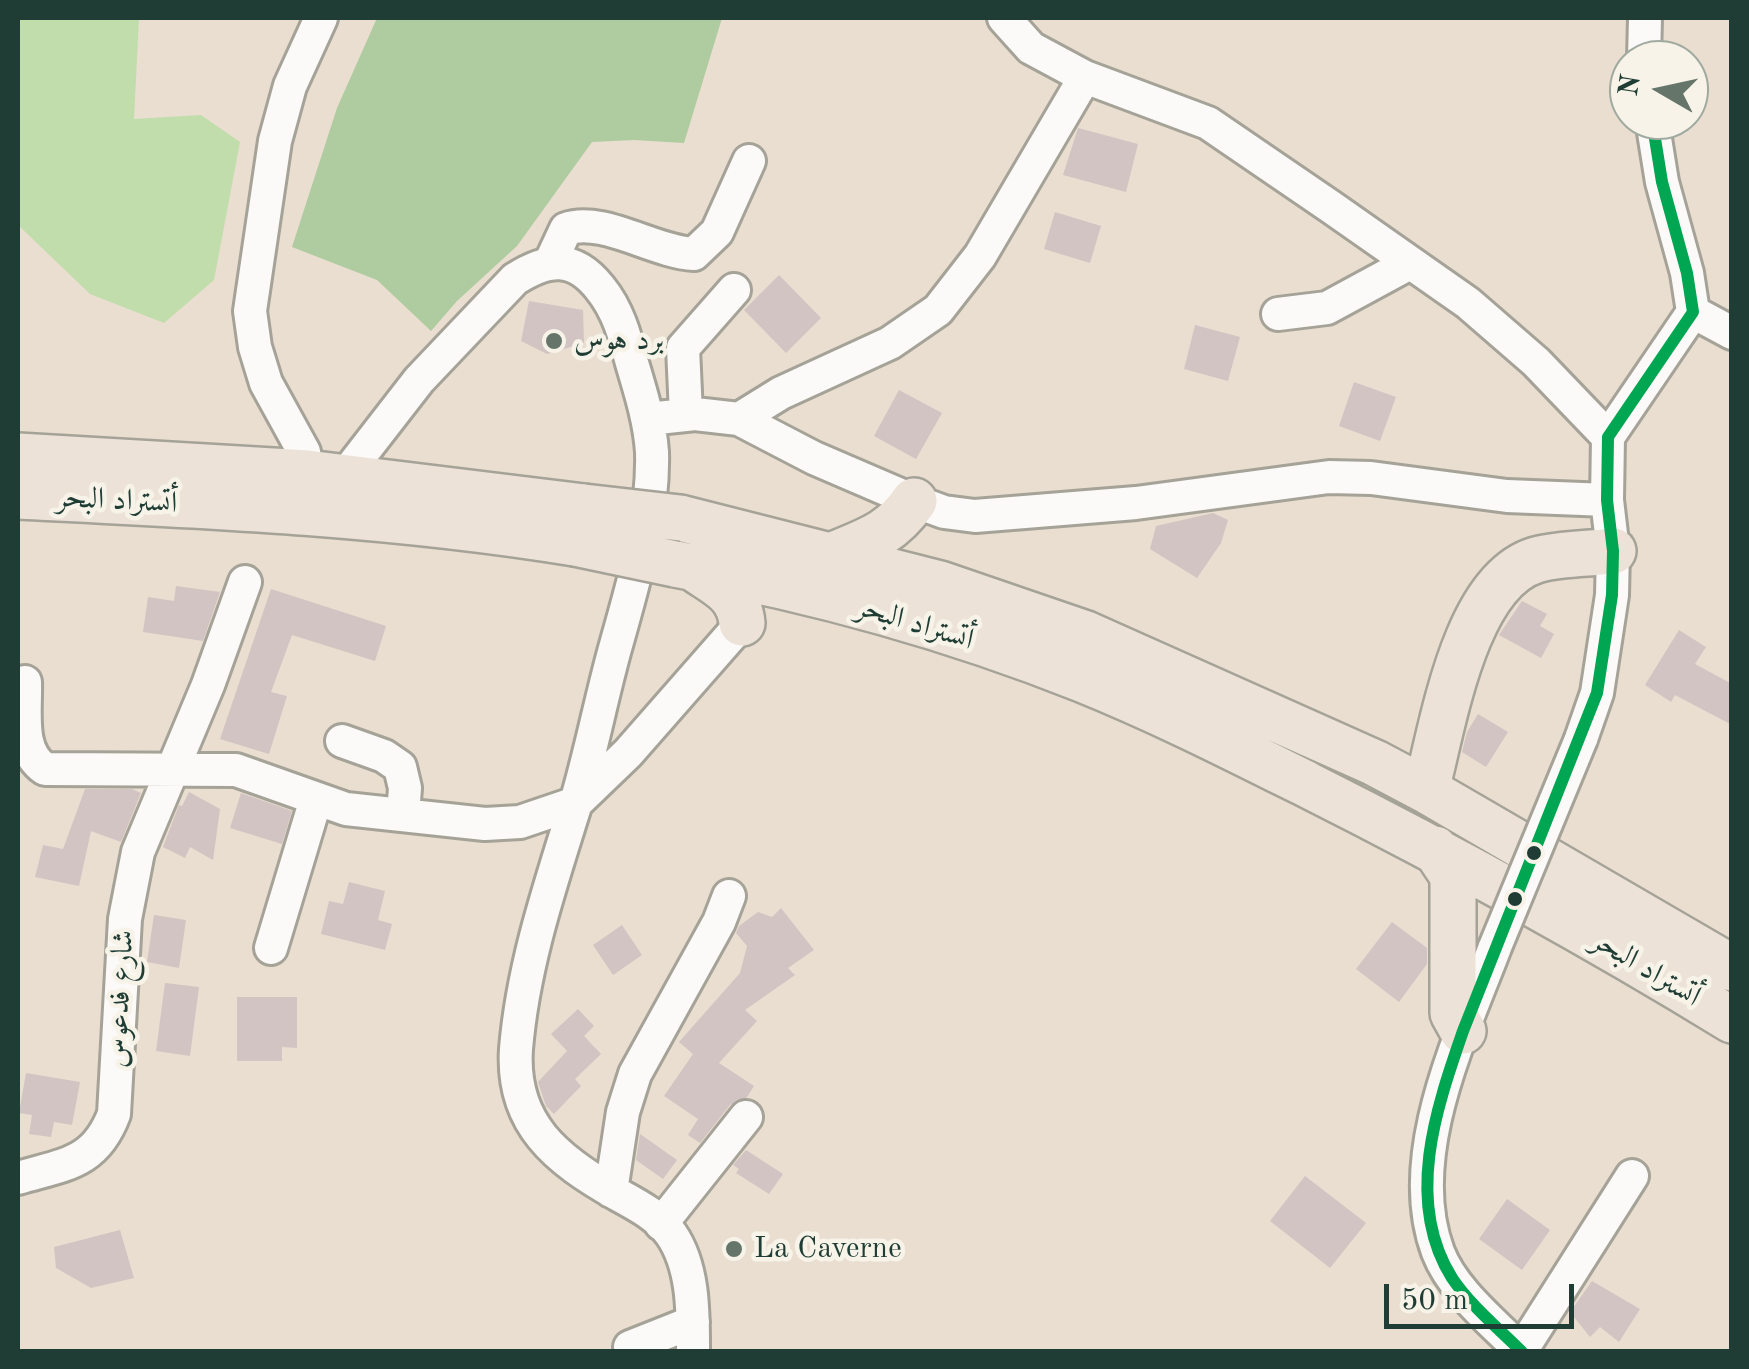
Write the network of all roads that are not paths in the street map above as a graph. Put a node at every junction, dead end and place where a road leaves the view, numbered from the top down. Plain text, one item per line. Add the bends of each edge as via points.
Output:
1 (321, 18) edge
2 (1004, 18) edge
3 (1085, 76) junction
4 (1655, 140) edge
5 (749, 161) dead end
6 (551, 261) junction
7 (1410, 262) junction
8 (734, 290) dead end
9 (1693, 312) junction
10 (1278, 314) dead end
11 (1732, 332) edge
12 (686, 414) junction
13 (648, 419) junction
14 (739, 419) junction
15 (1608, 437) junction
16 (18, 456) edge
17 (325, 475) junction
18 (18, 496) edge
19 (1607, 500) junction
20 (914, 501) junction
21 (580, 525) junction
22 (1613, 551) junction
23 (833, 554) junction
24 (682, 565) junction
25 (244, 582) dead end
26 (940, 584) junction
27 (790, 587) junction
28 (742, 623) junction
29 (26, 682) dead end
30 (342, 740) dead end
31 (173, 770) junction
32 (1426, 790) junction
33 (316, 799) junction
34 (576, 803) junction
35 (403, 815) junction
36 (1436, 849) junction
37 (729, 896) dead end
38 (1522, 896) junction
39 (1454, 916) junction
40 (272, 948) dead end
41 (1732, 968) edge
42 (1732, 1020) edge
43 (1463, 1031) junction
44 (746, 1117) dead end
45 (1632, 1176) dead end
46 (18, 1178) edge
47 (611, 1191) junction
48 (661, 1224) junction
49 (693, 1337) edge
50 (630, 1348) dead end
51 (1522, 1351) edge

1 - 17 street via 290,86 276,141 250,312 266,383 304,452
2 - 3 street via 1031,48
3 - 7 street via 1208,123
3 - 14 street via 980,256 938,310 890,343
4 - 9 street
5 - 6 street via 716,232 694,254 578,224 566,229
6 - 13 street via 591,276 608,298
6 - 17 street via 494,297
7 - 10 street via 1327,308
7 - 15 street via 1536,362
8 - 12 street via 682,348
9 - 11 street
9 - 15 street
12 - 13 street
12 - 14 street
13 - 34 street via 652,485
14 - 20 street
15 - 19 street
16 - 17 highway, أتستراد البحر
17 - 21 highway, أتستراد البحر
18 - 21 highway, أتستراد البحر via 420,522
19 - 20 street via 1328,477 1027,514 975,516
19 - 22 street
20 - 23 highway via 887,531
20 - 26 highway via 920,560
21 - 23 highway, أتستراد البحر, bridge via 680,518
21 - 24 highway, أتستراد البحر, bridge
22 - 32 highway via 1535,560 1492,595 1465,648
22 - 43 street, bridge via 1597,693
23 - 26 highway, أتستراد البحر
24 - 27 highway, أتستراد البحر
24 - 28 highway via 730,592
25 - 31 street, شارع فدعوس
26 - 32 highway, أتستراد البحر via 1086,634
27 - 28 highway
27 - 36 highway, أتستراد البحر via 975,640 1083,680
28 - 34 street
29 - 31 street via 28,748 45,769
30 - 35 street via 400,767
31 - 33 street via 236,770
31 - 46 street, شارع فدعوس via 130,886 114,1114 94,1150
32 - 41 highway, أتستراد البحر
33 - 35 street
33 - 40 street
34 - 35 street via 520,822
34 - 47 street via 540,912 517,1076 535,1131
36 - 38 highway, أتستراد البحر
36 - 39 highway via 1453,876
37 - 47 street via 635,1074
38 - 39 highway via 1478,898
38 - 42 highway, أتستراد البحر
39 - 43 highway via 1453,1013
43 - 51 street via 1428,1150 1430,1217 1454,1282
44 - 48 street
45 - 51 street
47 - 48 street
48 - 49 street via 672,1235 688,1279
49 - 50 street

